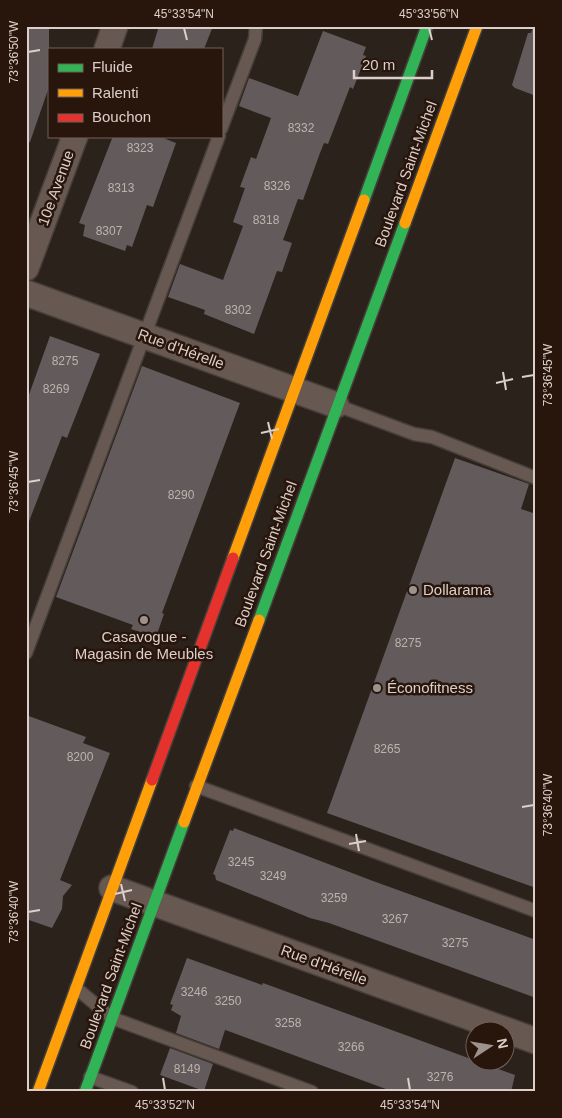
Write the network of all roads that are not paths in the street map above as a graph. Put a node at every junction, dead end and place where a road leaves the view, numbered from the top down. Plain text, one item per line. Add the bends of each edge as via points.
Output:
1 (115, 26) edge
2 (256, 26) edge
3 (428, 26) edge
4 (476, 26) edge
5 (106, 48) edge
6 (222, 126) edge
7 (74, 138) edge
8 (217, 138) edge
9 (26, 268) edge
10 (26, 293) edge
11 (144, 336) junction
12 (295, 390) junction
13 (336, 405) junction
14 (536, 478) edge
15 (26, 654) edge
16 (196, 786) junction
17 (112, 888) junction
18 (154, 904) junction
19 (536, 911) edge
20 (76, 988) junction
21 (112, 1018) junction
22 (536, 1041) edge
23 (90, 1077) junction
24 (38, 1092) edge
25 (85, 1092) edge
26 (132, 1092) edge
27 (312, 1092) edge

1 - 5 street
2 - 6 lane via 255,39
3 - 12 main road, Boulevard Saint-Michel
4 - 13 main road, Boulevard Saint-Michel
7 - 9 street, 10e Avenue
8 - 11 lane
10 - 11 street, Rue d'Hérelle
11 - 12 street, Rue d'Hérelle
11 - 15 lane
12 - 13 street, Rue d'Hérelle
12 - 17 main road, Boulevard Saint-Michel
13 - 14 lane via 414,434 432,437
13 - 16 main road, Boulevard Saint-Michel
16 - 18 main road, Boulevard Saint-Michel
16 - 19 lane
17 - 18 street, Rue d'Hérelle
17 - 20 main road, Boulevard Saint-Michel
18 - 21 main road, Boulevard Saint-Michel
18 - 22 street, Rue d'Hérelle
20 - 21 lane
20 - 24 main road, Boulevard Saint-Michel
21 - 23 main road, Boulevard Saint-Michel
21 - 27 lane
23 - 25 main road, Boulevard Saint-Michel
23 - 26 lane

